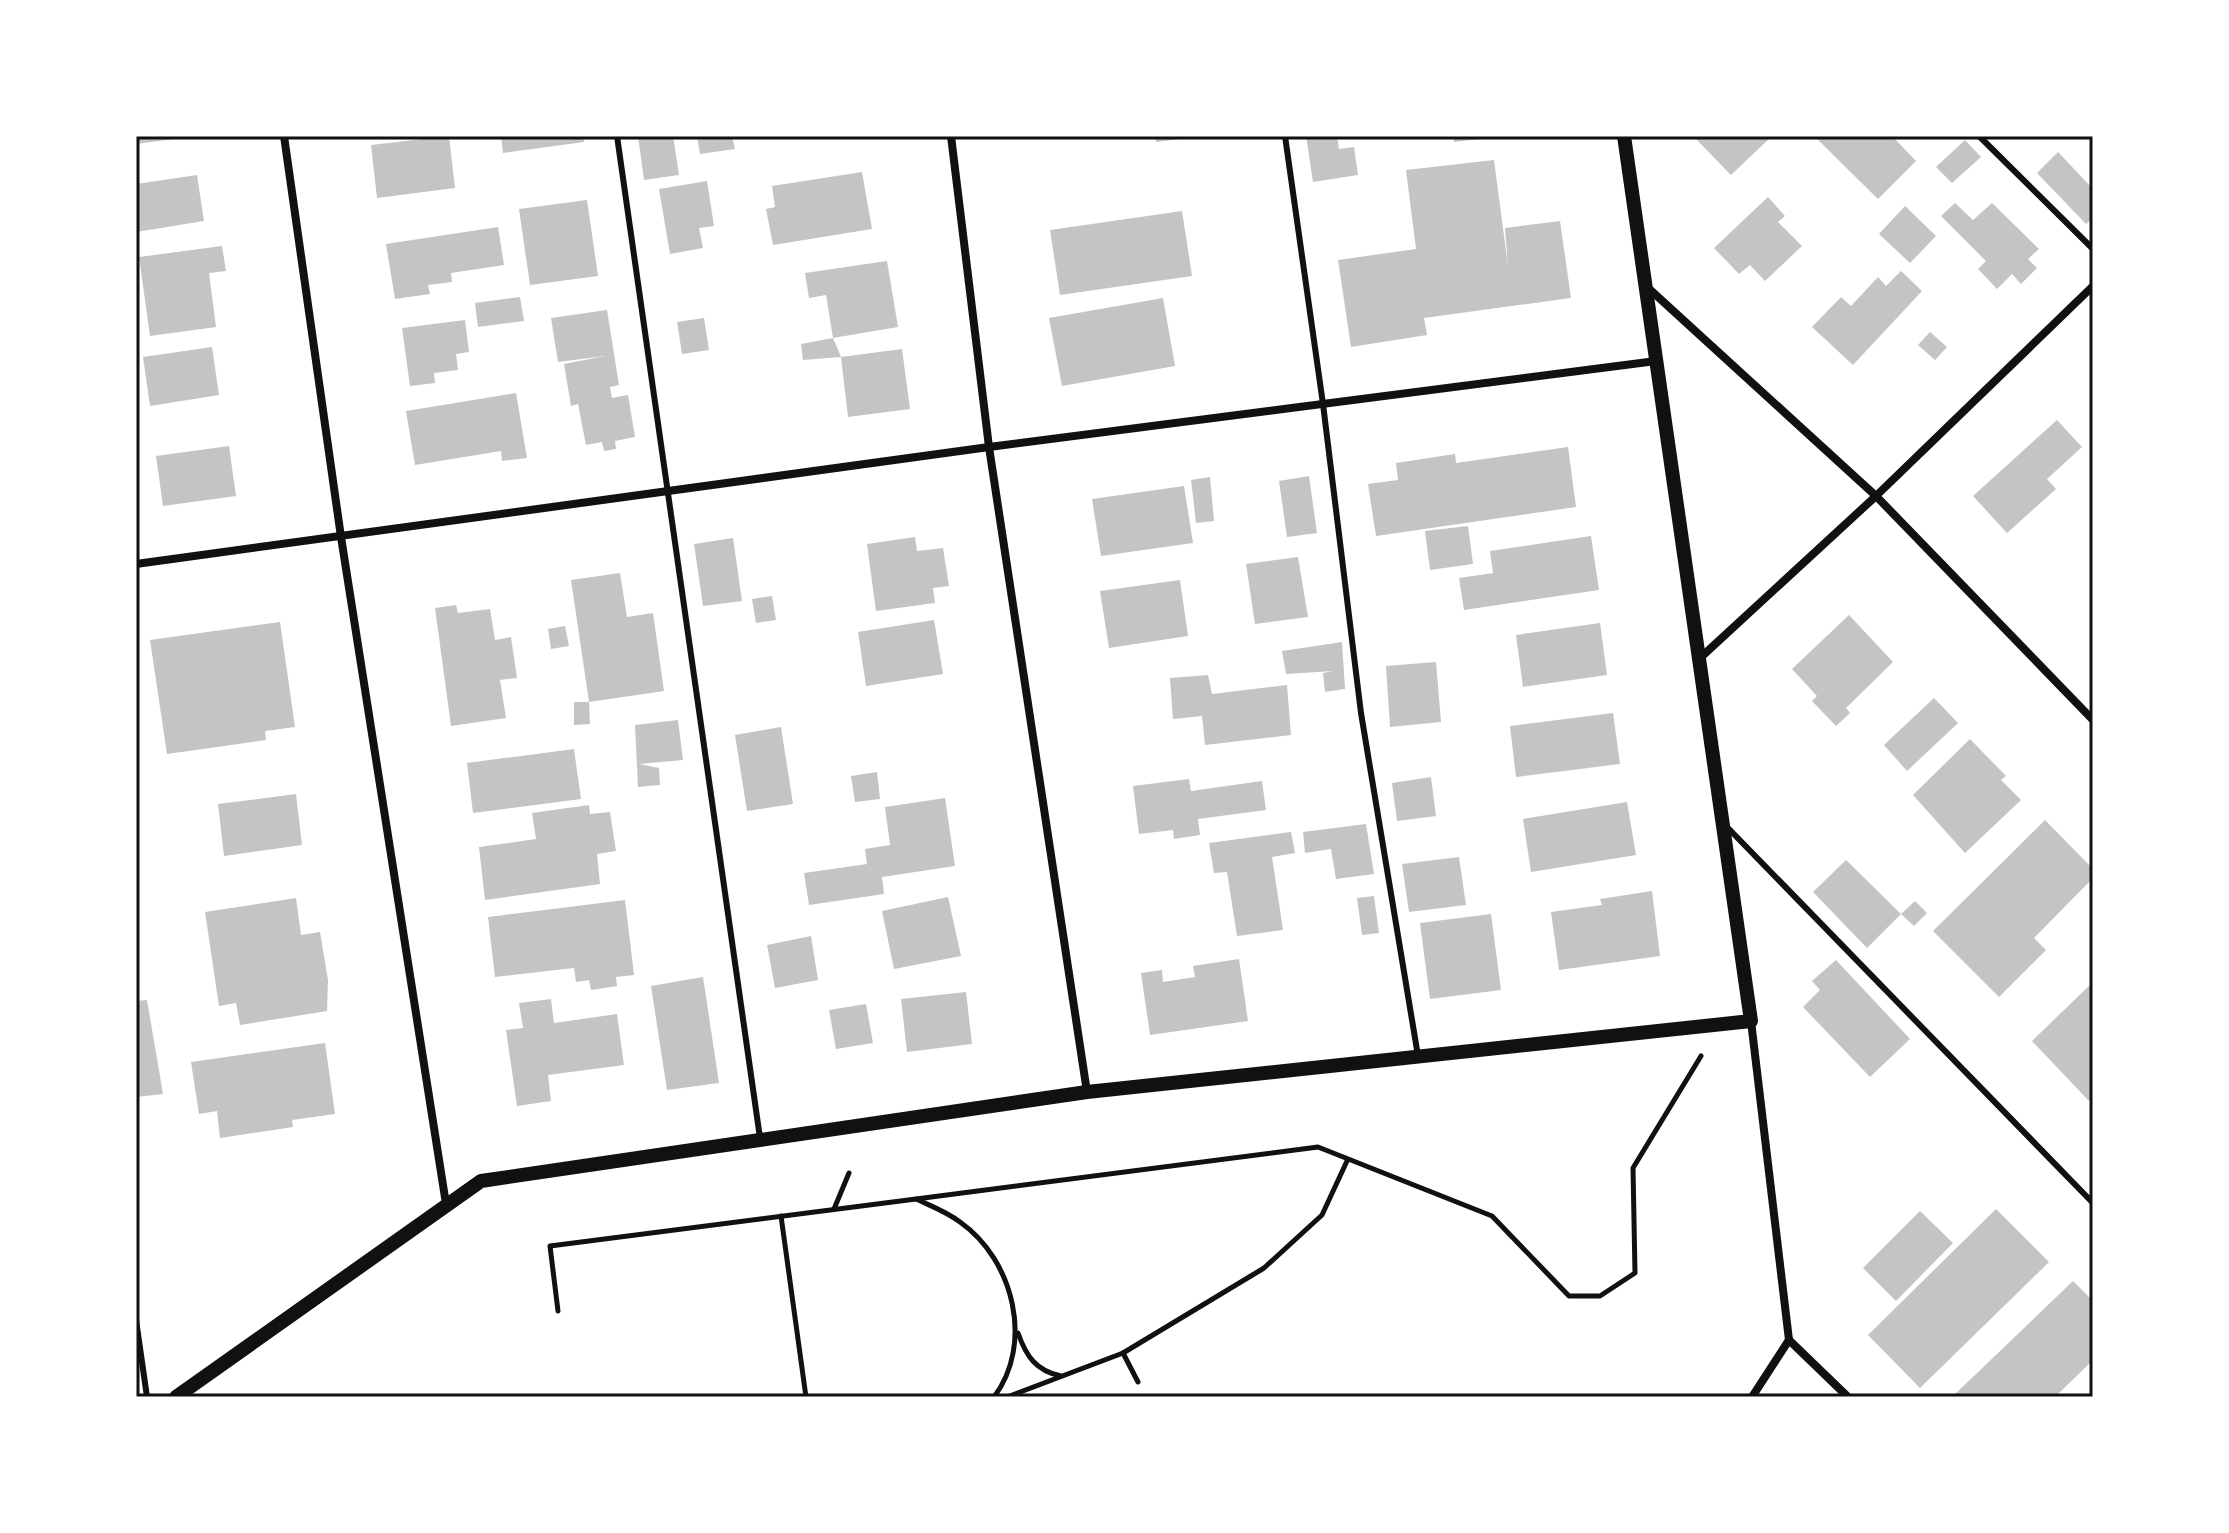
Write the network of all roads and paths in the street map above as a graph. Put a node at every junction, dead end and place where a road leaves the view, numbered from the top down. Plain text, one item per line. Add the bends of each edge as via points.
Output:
1 (284, 136) edge
2 (617, 136) edge
3 (951, 136) edge
4 (1285, 136) edge
5 (1624, 136) edge
6 (1979, 136) edge
7 (2093, 249) edge
8 (1645, 286) junction
9 (2093, 286) edge
10 (1656, 361) junction
11 (1323, 404) junction
12 (989, 447) junction
13 (668, 490) junction
14 (1876, 496) junction
15 (341, 537) junction
16 (136, 564) edge
17 (1699, 659) junction
18 (2093, 720) edge
19 (1723, 823) junction
20 (1751, 1021) junction
21 (1418, 1056) junction
22 (1701, 1056) dead end
23 (1087, 1092) junction
24 (761, 1142) junction
25 (1347, 1161) junction
26 (849, 1173) dead end
27 (916, 1199) junction
28 (2093, 1203) edge
29 (446, 1204) junction
30 (834, 1210) junction
31 (781, 1216) junction
32 (558, 1311) dead end
33 (136, 1320) edge
34 (1017, 1332) junction
35 (1789, 1340) junction
36 (1123, 1353) junction
37 (1063, 1376) junction
38 (1138, 1382) dead end
39 (147, 1397) edge
40 (176, 1397) edge
41 (806, 1397) edge
42 (994, 1397) edge
43 (1007, 1397) edge
44 (1752, 1397) edge
45 (1848, 1397) edge

1 - 15 street
2 - 13 lane
3 - 12 street
4 - 11 lane
5 - 8 street
6 - 7 lane
8 - 10 street
8 - 14 street
9 - 14 street
10 - 11 street
10 - 17 street
11 - 12 street
11 - 21 lane via 1361,713
12 - 13 street
12 - 23 street
13 - 15 street
13 - 24 lane
14 - 17 street
14 - 18 street
15 - 16 street
15 - 29 street
17 - 19 street
19 - 20 street
19 - 28 lane
20 - 21 street
20 - 35 street
21 - 23 street
22 - 25 path via 1633,1168 1635,1273 1600,1296 1569,1296 1492,1216
23 - 24 street
24 - 29 street via 481,1181
25 - 27 path via 1318,1147
25 - 36 path via 1322,1215 1264,1268
26 - 30 path
27 - 30 path
27 - 34 path via 961,1222 980,1240 1013,1303
29 - 40 street
30 - 31 path
31 - 32 path via 550,1246
31 - 41 path
33 - 39 lane
34 - 37 path via 1031,1361
34 - 42 path via 1014,1358
35 - 44 street
35 - 45 street
36 - 37 path
36 - 38 path
37 - 43 path

